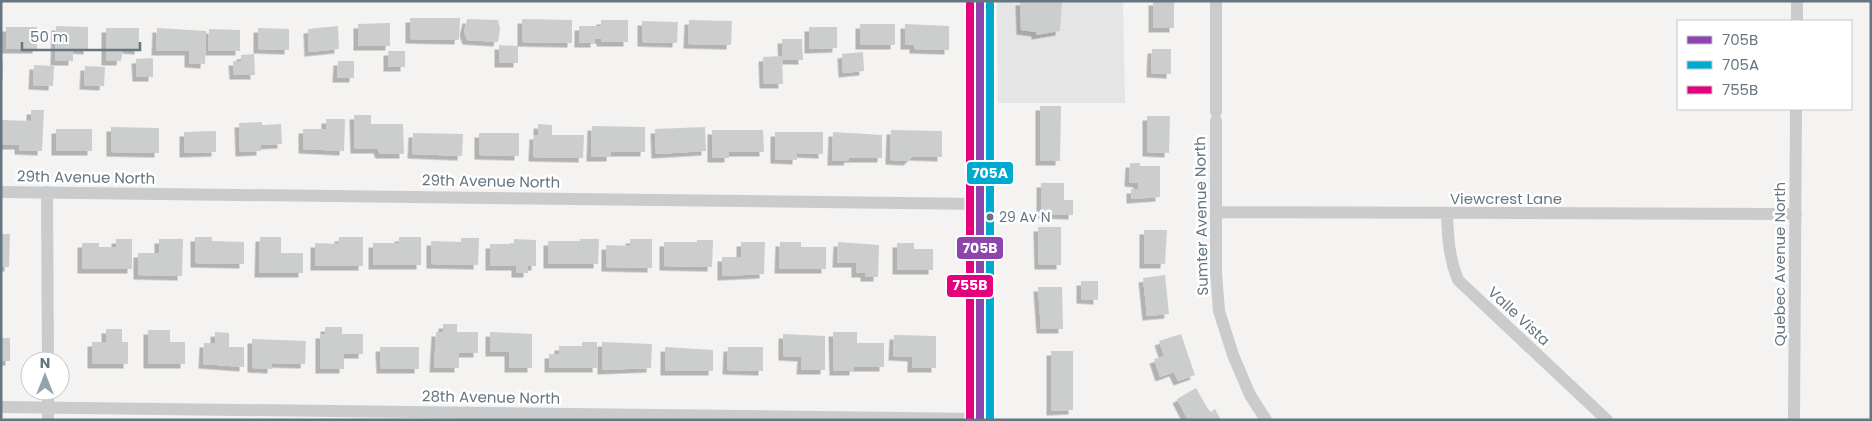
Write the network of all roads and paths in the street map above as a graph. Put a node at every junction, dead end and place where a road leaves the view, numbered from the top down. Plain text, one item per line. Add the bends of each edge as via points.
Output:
1 (980, 1) edge
2 (1216, 1) edge
3 (1797, 1) edge
4 (1797, 20) edge
5 (1796, 110) edge
6 (1, 192) edge
7 (47, 192) junction
8 (980, 204) junction
9 (1216, 212) junction
10 (1796, 214) junction
11 (1447, 215) junction
12 (48, 351) edge
13 (48, 401) edge
14 (1, 407) edge
15 (48, 414) edge
16 (980, 419) edge
17 (1266, 420) edge
18 (1608, 420) edge
19 (1794, 420) edge

1 - 8 main road
2 - 9 street, Sumter Avenue North
3 - 4 street
5 - 10 street, Quebec Avenue North
6 - 7 street, 29th Avenue North
7 - 8 street, 29th Avenue North
7 - 12 street
8 - 16 main road
9 - 11 street, Viewcrest Lane
9 - 17 street, Sumter Avenue North via 1219,311 1250,395
10 - 11 street, Viewcrest Lane
10 - 19 street, Quebec Avenue North
11 - 18 street, Valle Vista via 1451,263 1458,280
13 - 15 street
14 - 15 street, 28th Avenue North
15 - 16 street, 28th Avenue North

